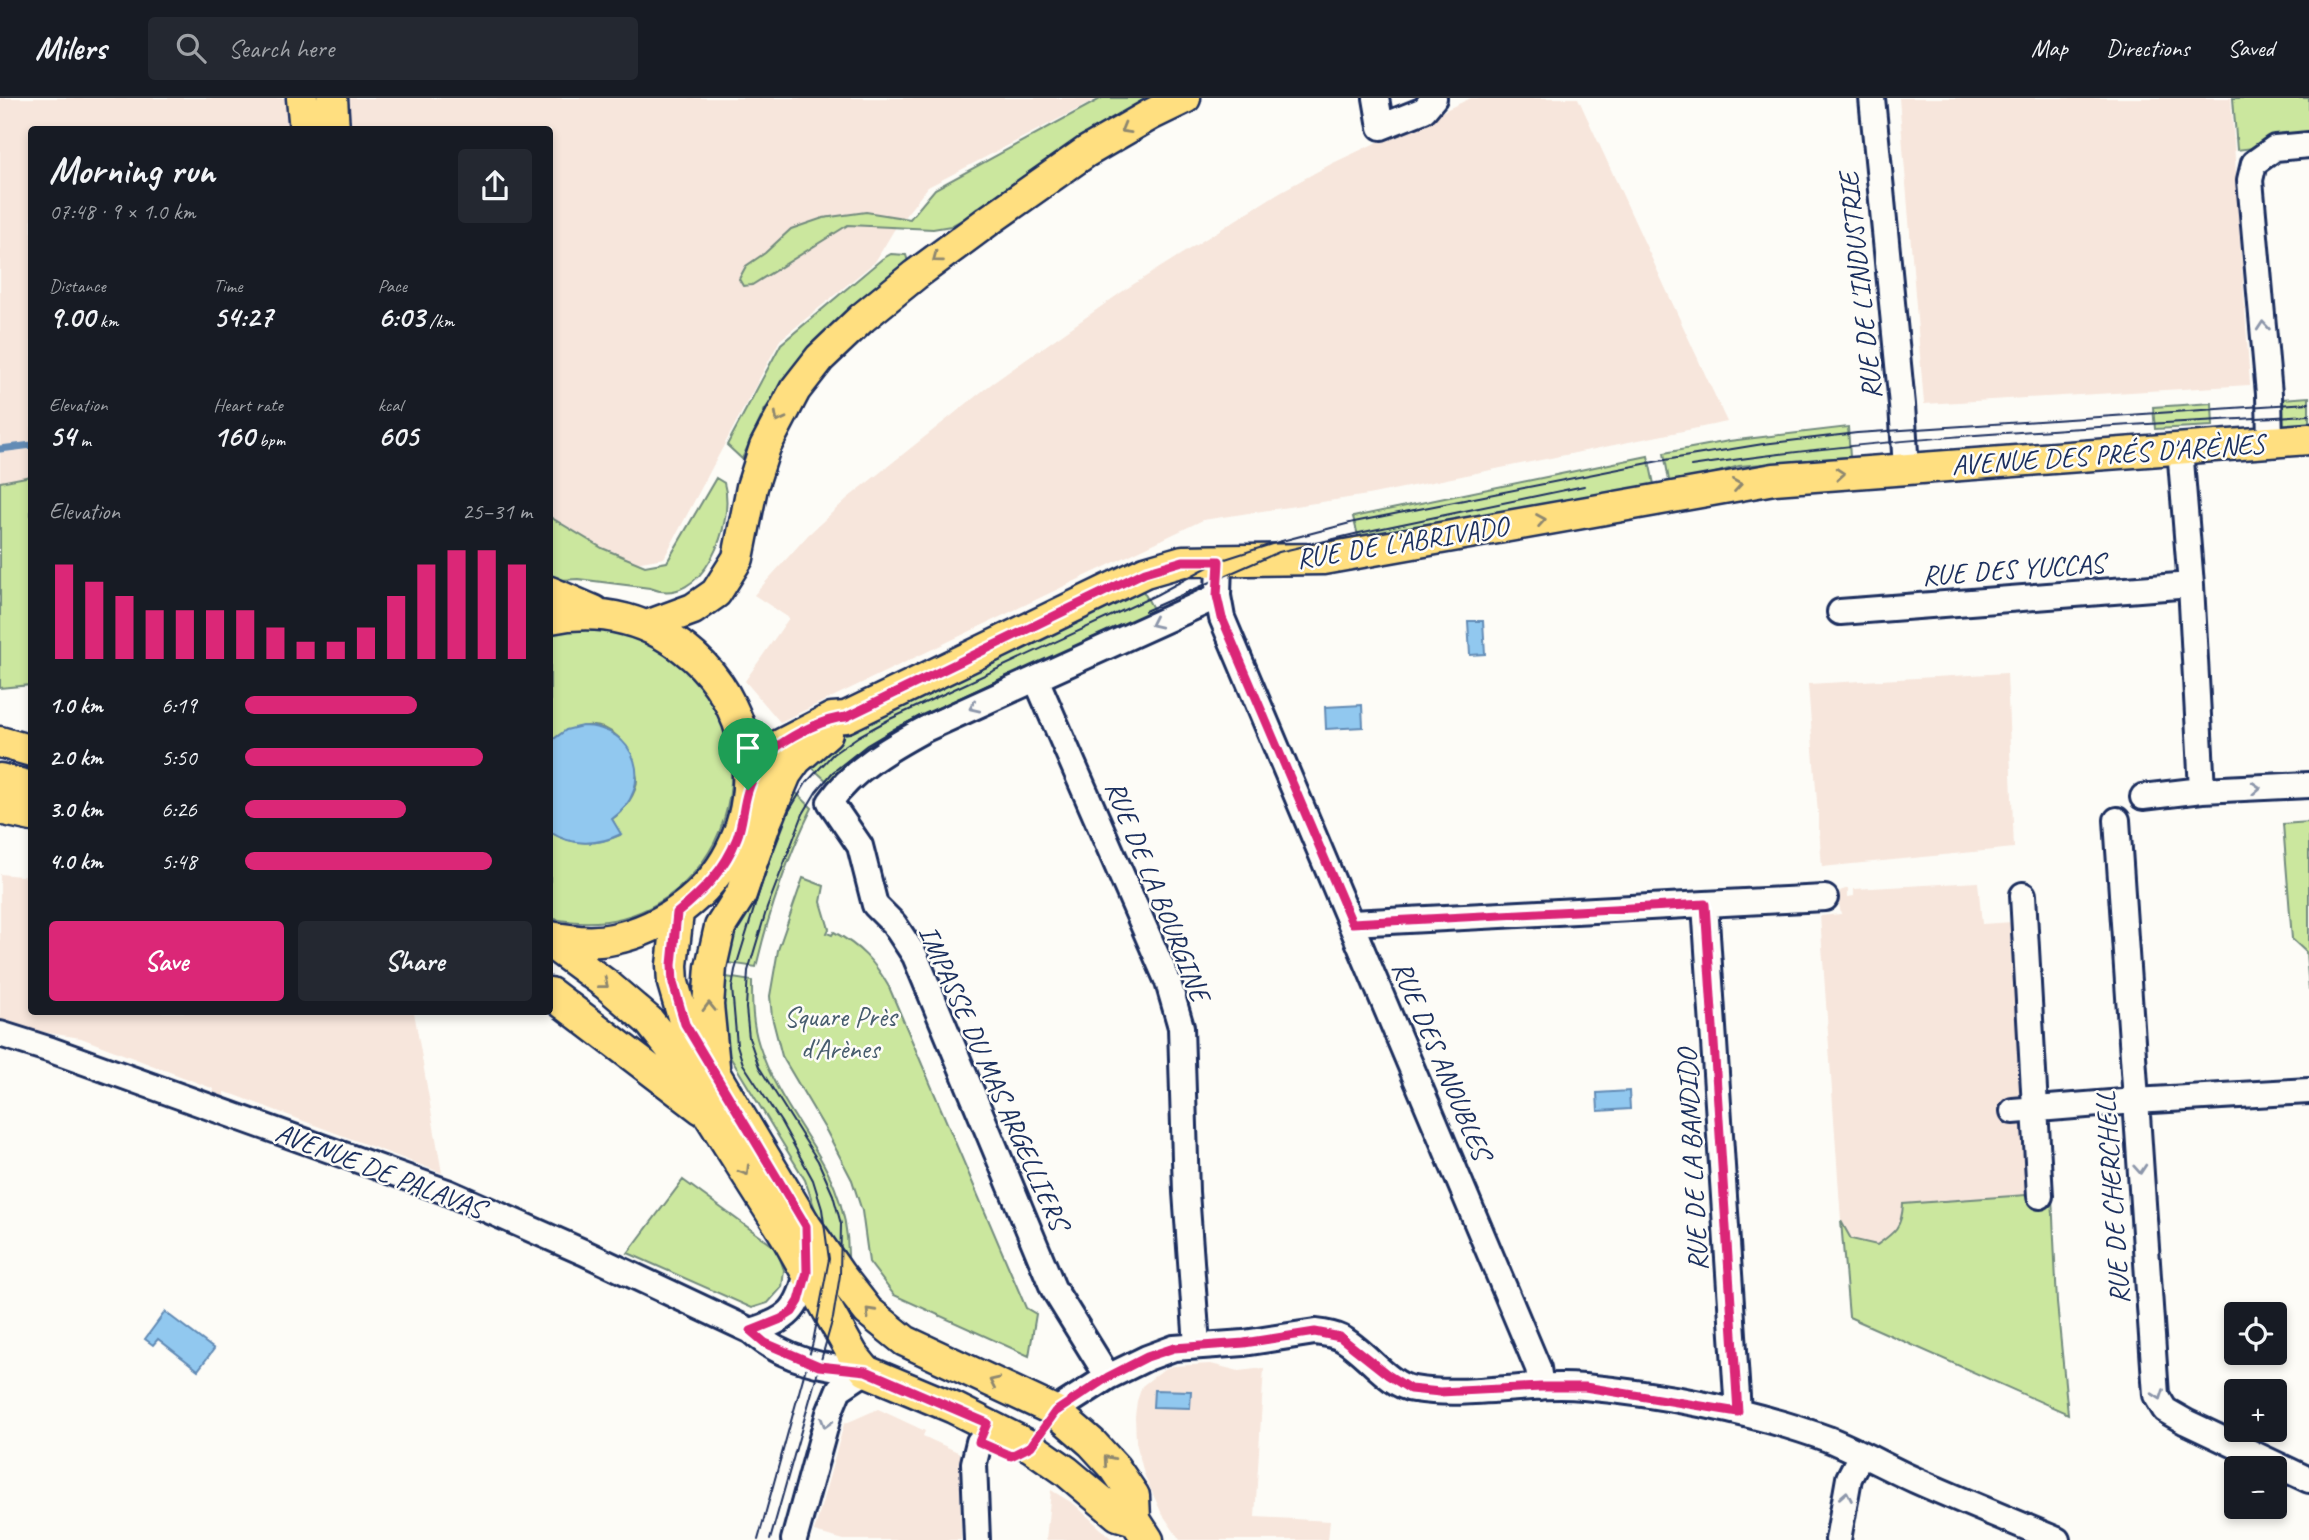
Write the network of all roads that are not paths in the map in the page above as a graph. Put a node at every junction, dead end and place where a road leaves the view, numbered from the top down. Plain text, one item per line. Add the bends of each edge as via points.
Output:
1 (302, 98) edge
2 (332, 98) edge
3 (1185, 98) edge
4 (1376, 98) edge
5 (1434, 98) edge
6 (1872, 98) edge
7 (304, 126) edge
8 (334, 126) edge
9 (2309, 145) edge
10 (2309, 439) edge
11 (2270, 442) junction
12 (2180, 448) junction
13 (1906, 469) junction
14 (1219, 561) junction
15 (2191, 585) junction
16 (553, 593) edge
17 (1217, 596) junction
18 (1840, 612) dead end
19 (600, 614) junction
20 (553, 617) edge
21 (647, 626) junction
22 (1037, 679) junction
23 (846, 717) junction
24 (0, 742) edge
25 (28, 750) edge
26 (0, 779) edge
27 (2309, 785) edge
28 (28, 786) edge
29 (748, 790) junction
30 (2202, 790) junction
31 (2143, 797) dead end
32 (0, 809) edge
33 (28, 815) edge
34 (2117, 820) dead end
35 (2023, 895) dead end
36 (1825, 898) dead end
37 (1705, 904) junction
38 (677, 913) junction
39 (1352, 923) junction
40 (553, 938) edge
41 (553, 945) edge
42 (553, 995) edge
43 (0, 1034) edge
44 (714, 1075) junction
45 (2309, 1091) edge
46 (2135, 1101) junction
47 (2024, 1110) junction
48 (708, 1113) junction
49 (2039, 1196) dead end
50 (806, 1226) junction
51 (807, 1272) junction
52 (751, 1331) junction
53 (1197, 1345) junction
54 (925, 1352) junction
55 (866, 1371) junction
56 (1108, 1377) junction
57 (1541, 1387) junction
58 (1055, 1412) junction
59 (1738, 1412) junction
60 (983, 1433) junction
61 (1031, 1446) junction
62 (1861, 1455) junction
63 (2309, 1480) edge
64 (1141, 1530) edge
65 (802, 1538) edge
66 (977, 1540) edge
67 (1838, 1540) edge
68 (2057, 1540) edge

1 - 7 main road
2 - 8 main road
3 -> 21 main road via 1086,152 988,221 883,301 820,358 795,390 765,447 738,558 716,593 693,609
4 - 5 street via 1381,127 1424,110
6 - 13 street, RUE DE L'INDUSTRIE
11 -> 9 street via 2250,180 2254,163 2275,148
10 - 11 main road, AVENUE DES PRÉS D'ARÈNES
11 - 12 main road, AVENUE DES PRÉS D'ARÈNES
12 - 13 main road, AVENUE DES PRÉS D'ARÈNES
12 - 15 street
14 -> 13 main road, RUE DE L'ABRIVADO via 1322,559 1735,485
14 - 17 street, RUE DES ANOUBLES
14 - 23 main road, RUE DE L'ABRIVADO via 1183,561 1145,572
15 - 18 street, RUE DES YUCCAS
15 - 30 street
16 - 19 main road
17 -> 22 street
17 - 39 street, RUE DES ANOUBLES via 1222,618
19 - 20 main road
19 - 21 main road
21 - 29 main road via 695,657 724,691 745,744
22 - 53 street, RUE DE LA BOURGINE via 1168,982 1181,1027
22 -> 56 street, IMPASSE DU MAS ARGELLIERS via 887,750 830,802 860,846 875,905 915,956 1053,1288
23 - 29 main road, RUE DE L'ABRIVADO via 832,718 776,747
44 -> 23 main road via 708,1005 720,927 741,894 786,774 810,746
24 - 25 main road
26 - 28 main road
30 -> 27 street
29 - 38 main road via 741,826 726,860 712,881
30 - 31 street
32 - 33 main road
34 - 46 street, RUE DE CHERCHELL
35 - 47 street
36 - 37 street
37 - 39 street
37 - 59 street, RUE DE LA BANDIDO
38 - 40 main road via 645,930 611,940 574,942
38 - 44 main road, AVENUE DE PALAVAS via 673,983 685,1024
39 - 57 street, RUE DES ANOUBLES via 1538,1368
41 -> 48 main road via 649,1020 693,1079
42 - 48 main road
43 - 52 street, AVENUE DE PALAVAS via 447,1192
44 - 50 main road, AVENUE DE PALAVAS
45 - 46 street
46 - 47 street
46 -> 63 street, RUE DE CHERCHELL via 2157,1395 2165,1410 2186,1422
47 - 49 street
48 -> 51 main road
50 - 51 main road
54 -> 50 main road, AVENUE DE PALAVAS via 868,1311
51 - 52 street via 792,1312
51 - 55 main road
52 - 55 street, AVENUE DE PALAVAS via 765,1343 819,1366
53 - 56 street via 1164,1351
53 - 57 street via 1326,1333 1350,1343 1410,1389
54 - 55 main road via 900,1356
58 -> 54 main road, AVENUE DE PALAVAS
55 - 60 main road, AVENUE DE PALAVAS
55 -> 65 street via 839,1390 829,1413
56 - 58 street
57 - 59 street via 1585,1387
58 - 61 main road
64 -> 58 main road, AVENUE DE PALAVAS via 1134,1496 1115,1468
59 - 62 street via 1829,1440
60 - 61 main road, AVENUE DE PALAVAS
60 - 66 street via 974,1463
61 - 64 main road, AVENUE DE PALAVAS
67 -> 62 street via 1849,1478
62 - 68 street

